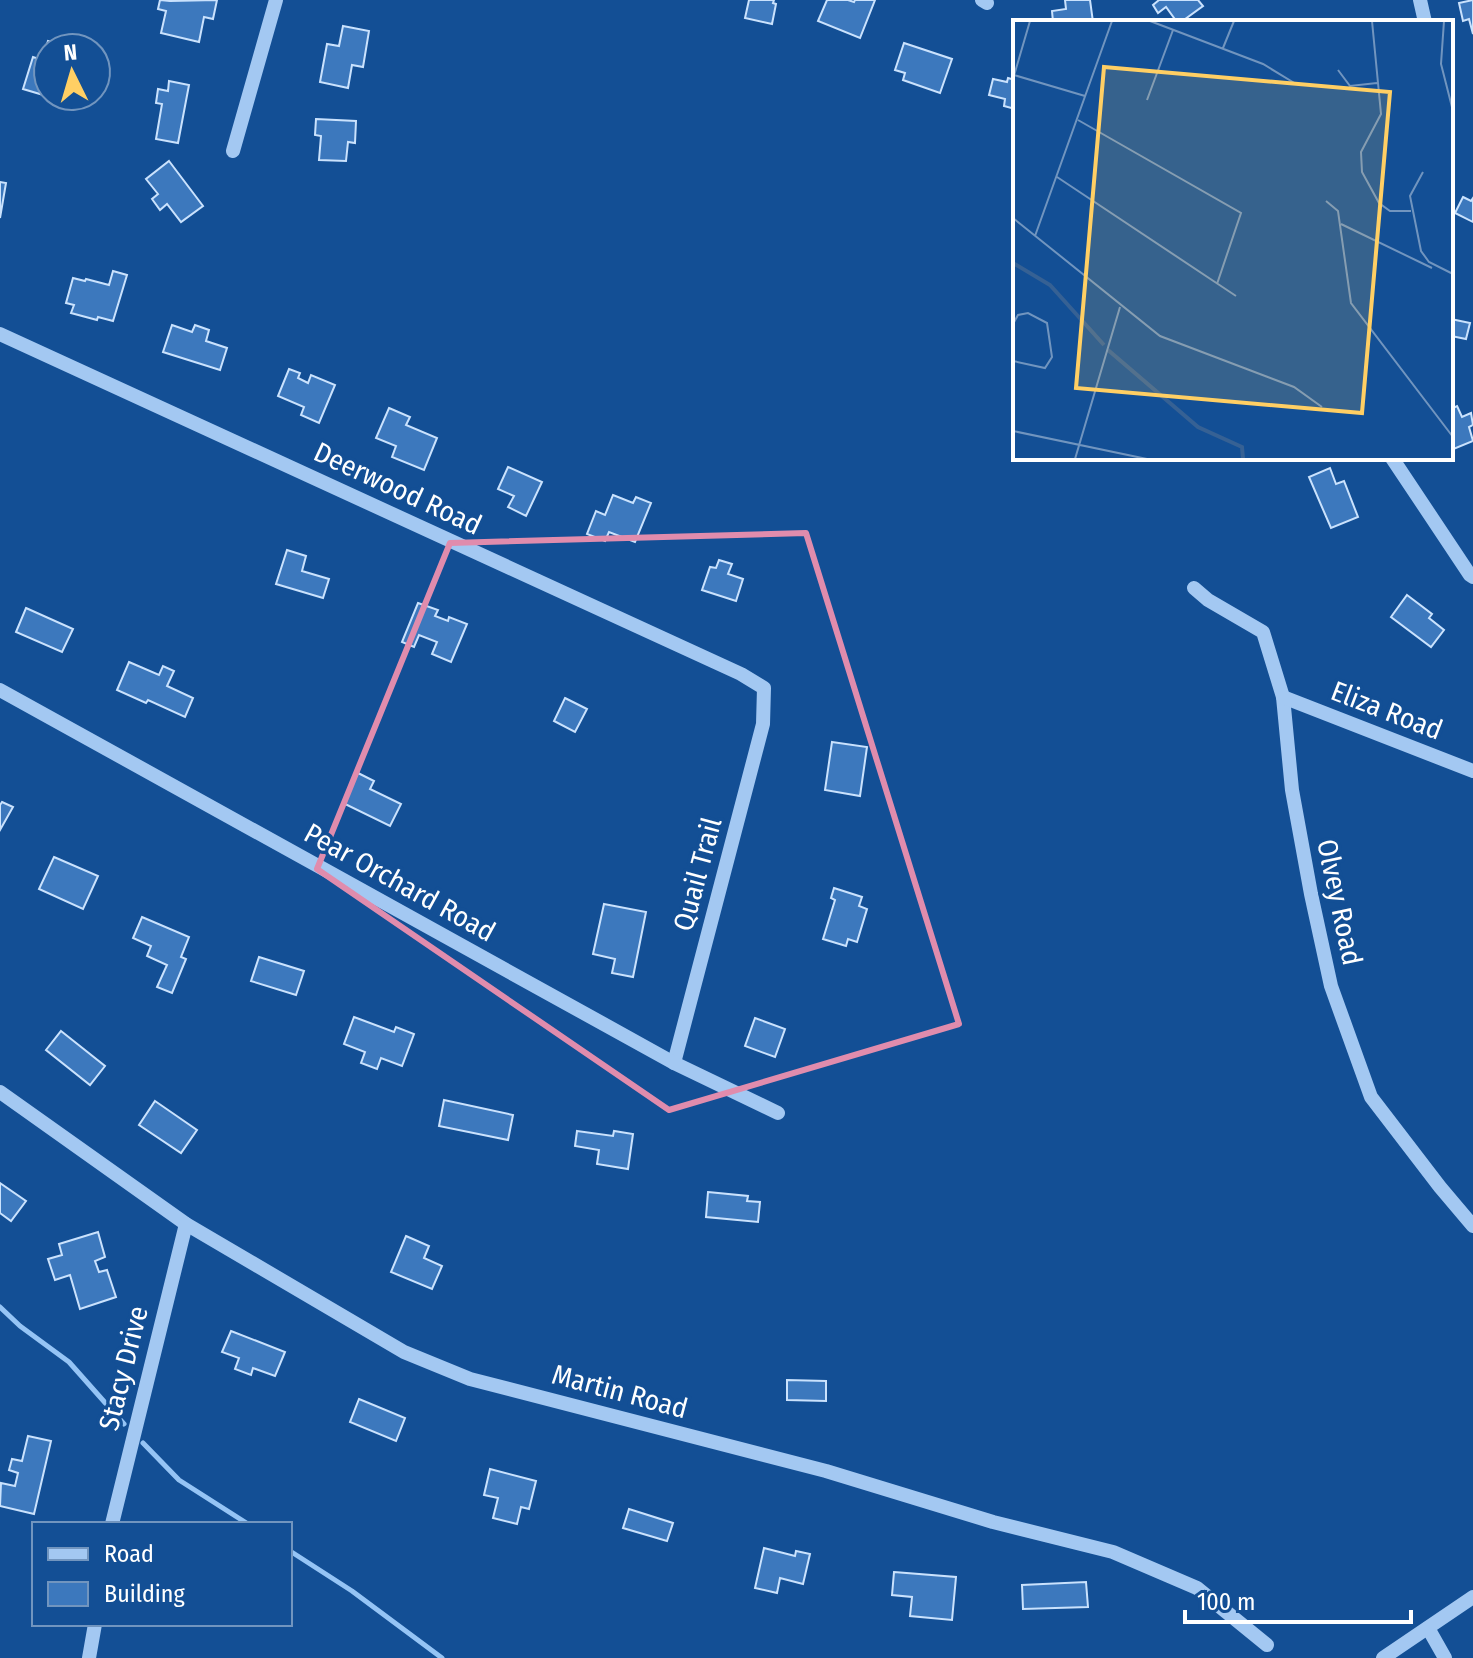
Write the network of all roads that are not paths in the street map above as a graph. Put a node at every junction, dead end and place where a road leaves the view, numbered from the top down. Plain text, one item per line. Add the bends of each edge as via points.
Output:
1 (276, 0) edge
2 (1420, 0) edge
3 (1425, 20) edge
4 (233, 151) dead end
5 (0, 334) edge
6 (1393, 460) edge
7 (1473, 577) edge
8 (1194, 588) dead end
9 (0, 690) edge
10 (1283, 697) junction
11 (764, 698) joint
12 (1473, 771) edge
13 (674, 1063) junction
14 (0, 1092) edge
15 (778, 1113) dead end
16 (186, 1224) junction
17 (1473, 1226) edge
18 (112, 1522) edge
19 (1468, 1600) edge
20 (1473, 1617) edge
21 (95, 1626) edge
22 (1428, 1628) junction
23 (1267, 1645) dead end
24 (89, 1658) edge
25 (1383, 1658) edge
26 (1445, 1658) edge

1 - 4 street
2 - 3 street
5 - 11 street, Deerwood Road via 741,674 764,688
6 - 7 street
8 - 10 street, Olvey Road via 1263,632
9 - 13 street, Pear Orchard Road
10 - 12 street, Eliza Road
10 - 17 street, Olvey Road via 1292,790 1331,986 1371,1097
11 - 13 street, Quail Trail via 763,724
13 - 15 street, Pear Orchard Road
14 - 16 street, Martin Road
16 - 18 street, Stacy Drive
16 - 23 street, Martin Road via 404,1352 470,1379 1113,1552 1197,1588
19 - 20 street
19 - 22 street
21 - 24 street
22 - 25 street
22 - 26 street

